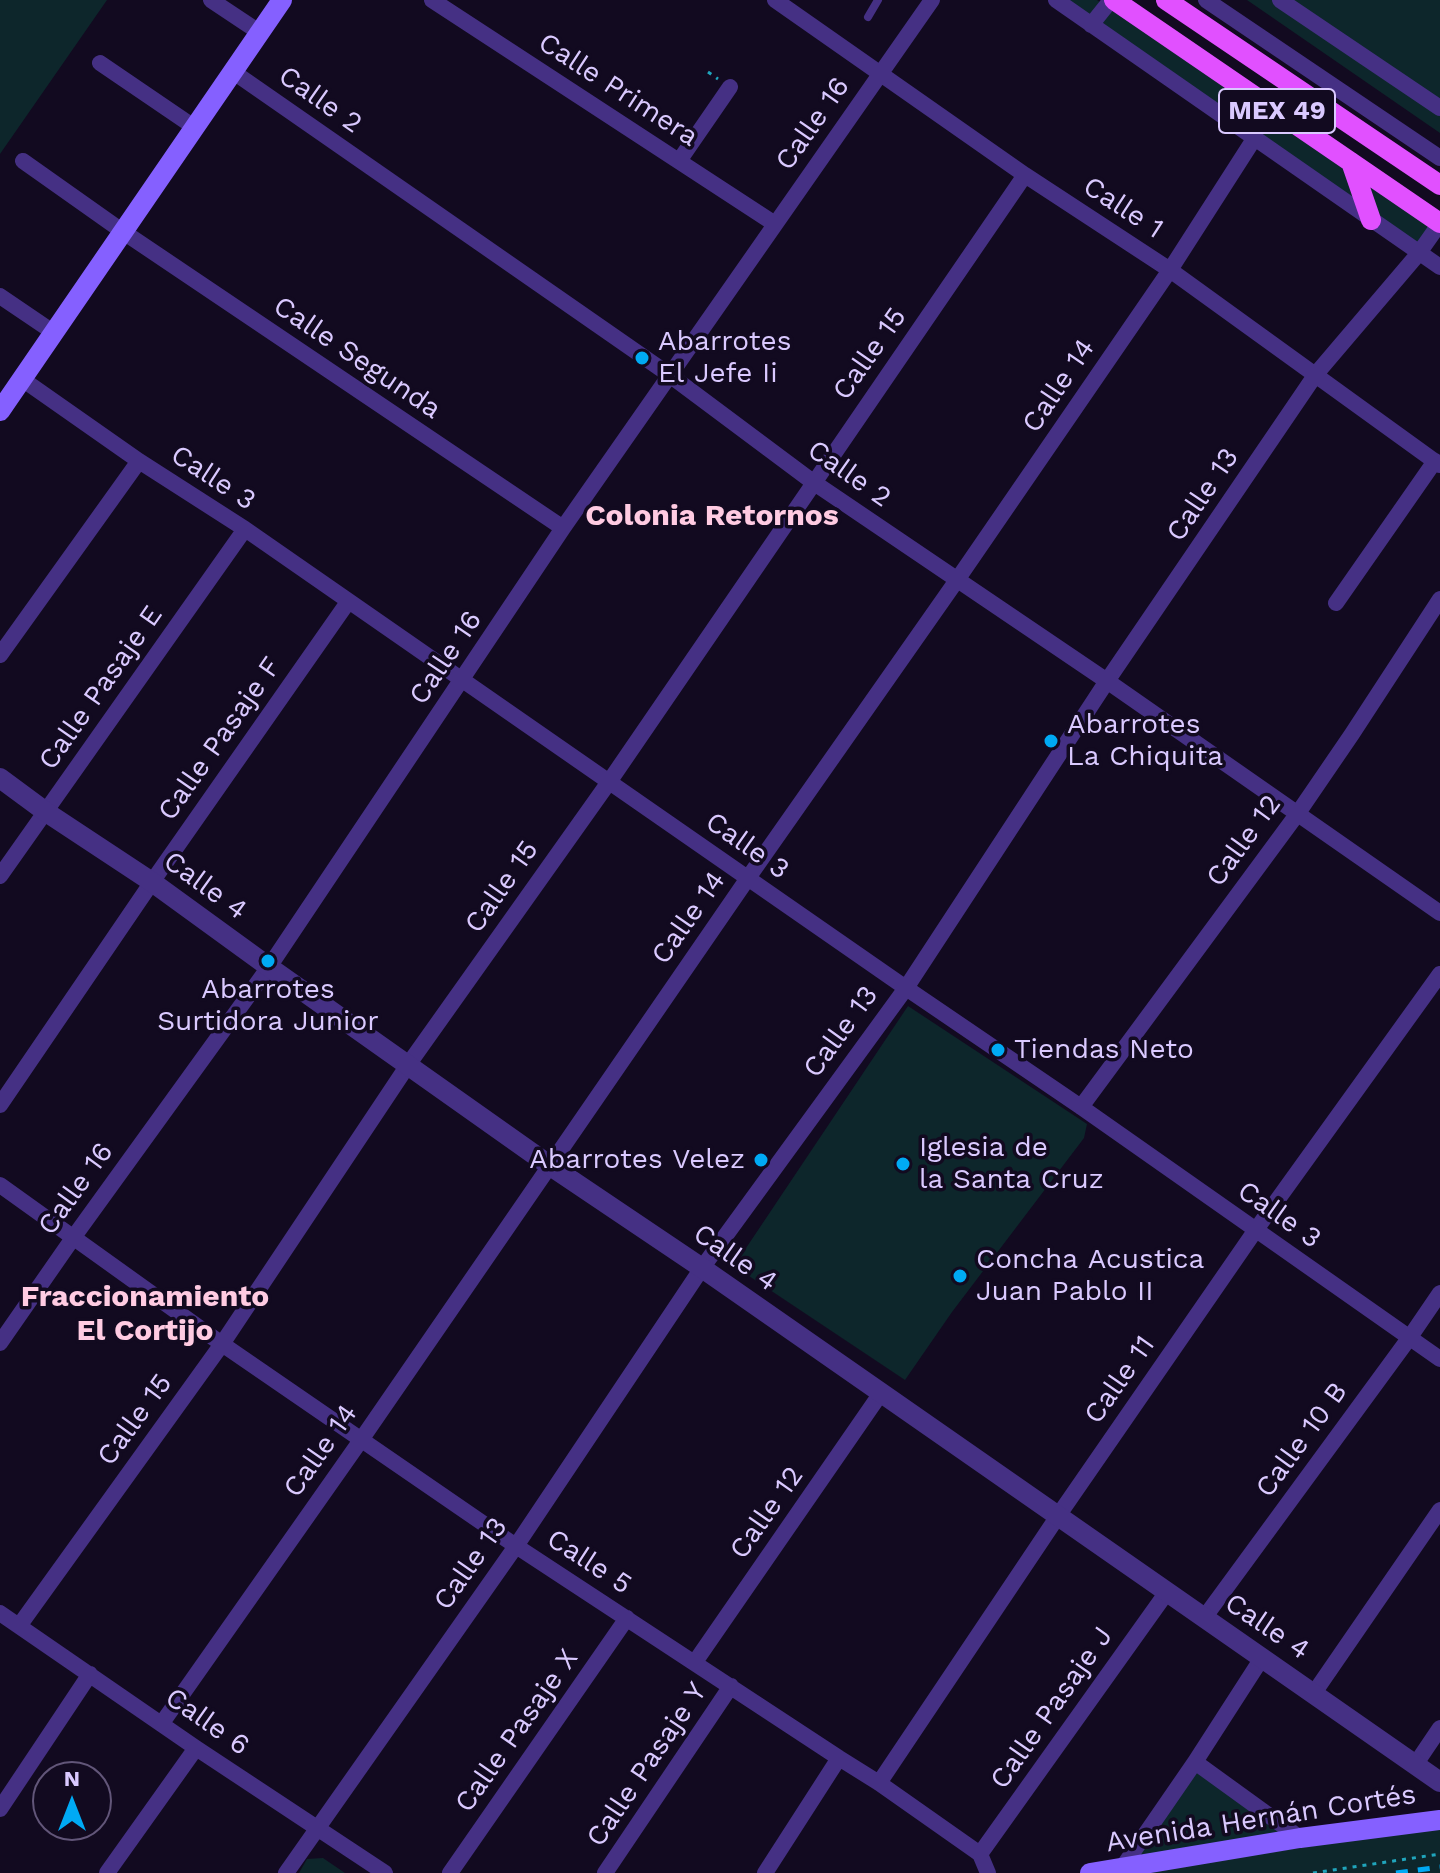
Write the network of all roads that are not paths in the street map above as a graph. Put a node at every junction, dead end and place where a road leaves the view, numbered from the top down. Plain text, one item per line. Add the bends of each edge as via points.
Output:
1 (211, 0) edge
2 (282, 0) edge
3 (432, 0) edge
4 (775, 0) edge
5 (878, 0) edge
6 (932, 0) edge
7 (1056, 0) edge
8 (1112, 0) edge
9 (1166, 0) edge
10 (1206, 0) edge
11 (1280, 0) edge
12 (868, 17) dead end
13 (1091, 25) junction
14 (259, 32) junction
15 (100, 63) dead end
16 (232, 71) junction
17 (880, 75) junction
18 (730, 87) dead end
19 (1440, 108) edge
20 (194, 127) junction
21 (1254, 139) junction
22 (1440, 158) edge
23 (23, 161) dead end
24 (679, 161) junction
25 (1351, 162) junction
26 (1025, 175) junction
27 (1440, 185) edge
28 (1371, 220) junction
29 (1440, 223) edge
30 (775, 224) junction
31 (122, 231) junction
32 (1419, 253) junction
33 (1440, 267) edge
34 (1170, 270) junction
35 (0, 296) edge
36 (53, 332) junction
37 (1316, 374) junction
38 (671, 376) junction
39 (22, 379) junction
40 (0, 411) edge
41 (139, 461) junction
42 (1437, 463) edge
43 (813, 482) junction
44 (563, 528) junction
45 (245, 529) junction
46 (957, 580) junction
47 (1440, 599) edge
48 (348, 602) junction
49 (1336, 603) dead end
50 (0, 655) edge
51 (462, 681) junction
52 (1107, 681) junction
53 (0, 778) edge
54 (609, 782) junction
55 (46, 812) junction
56 (1298, 813) junction
57 (0, 876) edge
58 (748, 878) junction
59 (152, 882) junction
60 (1440, 913) edge
61 (269, 967) junction
62 (1440, 974) edge
63 (906, 988) junction
64 (408, 1065) junction
65 (0, 1105) edge
66 (1081, 1107) junction
67 (549, 1165) junction
68 (0, 1185) edge
69 (1255, 1231) junction
70 (73, 1238) junction
71 (702, 1268) junction
72 (1440, 1293) edge
73 (1410, 1337) junction
74 (0, 1343) edge
75 (222, 1344) junction
76 (1440, 1359) edge
77 (881, 1393) junction
78 (361, 1440) junction
79 (1440, 1510) edge
80 (1058, 1516) junction
81 (516, 1546) junction
82 (1167, 1592) junction
83 (0, 1613) edge
84 (627, 1618) junction
85 (1204, 1618) junction
86 (19, 1626) junction
87 (1262, 1658) junction
88 (695, 1662) junction
89 (90, 1674) junction
90 (731, 1686) junction
91 (1314, 1693) junction
92 (162, 1723) junction
93 (1440, 1728) edge
94 (196, 1748) junction
95 (839, 1758) junction
96 (1195, 1762) junction
97 (1415, 1765) junction
98 (1440, 1782) edge
99 (879, 1783) junction
100 (0, 1809) edge
101 (1440, 1820) edge
102 (317, 1828) junction
103 (1300, 1838) junction
104 (980, 1854) junction
105 (1122, 1868) junction
106 (107, 1873) edge
107 (286, 1873) edge
108 (385, 1873) edge
109 (450, 1873) edge
110 (605, 1873) edge
111 (765, 1873) edge
112 (988, 1873) edge
113 (1090, 1873) edge

1 - 14 street
2 - 14 main road
3 - 24 street, Calle Primera
4 - 17 street, Calle 1
5 - 12 lane
6 - 17 street, Calle 16
7 - 13 street
8 - 13 street
8 - 25 main road, MEX 49
9 - 27 main road, MEX 49
10 - 22 street
11 - 19 street
13 - 21 street
14 - 16 main road
15 - 20 street
16 - 20 main road
16 - 38 street, Calle 2
17 - 26 street, Calle 1
17 - 30 street, Calle 16
18 - 24 street
20 - 31 main road
21 - 28 street
21 - 34 street, Calle 14
23 - 31 street, Calle Segunda
24 - 30 street, Calle Primera
25 - 28 main road
25 - 29 main road, MEX 49
26 - 34 street, Calle 1
26 - 43 street, Calle 15
28 - 32 street
29 - 32 street, Calle 13
30 - 38 street, Calle 16
31 - 36 main road
31 - 44 street, Calle Segunda
32 - 33 street
32 - 37 street, Calle 13
34 - 37 street, Calle 1
34 - 46 street, Calle 14
35 - 36 street
36 - 39 main road
37 - 42 street, Calle 1
37 - 52 street, Calle 13
38 - 43 street, Calle 2
38 - 44 street, Calle 16
39 - 40 main road
39 - 41 street, Calle 3
41 - 45 street, Calle 3
41 - 50 street
42 - 49 street
43 - 46 street, Calle 2
43 - 54 street, Calle 15
44 - 51 street, Calle 16
45 - 48 street, Calle 3
45 - 55 street, Calle Pasaje E
46 - 52 street, Calle 2
46 - 58 street, Calle 14
47 - 56 street, Calle 12
48 - 51 street, Calle 3
48 - 59 street, Calle Pasaje F
51 - 54 street, Calle 3
51 - 61 street, Calle 16
52 - 56 street, Calle 2
52 - 63 street, Calle 13
53 - 55 street, Calle 4
54 - 58 street, Calle 3
54 - 64 street, Calle 15
55 - 57 street, Calle Pasaje E
55 - 59 street, Calle 4
56 - 60 street, Calle 2
56 - 66 street, Calle 12
58 - 63 street, Calle 3
58 - 67 street, Calle 14
59 - 61 street, Calle 4
59 - 65 street, Calle Pasaje F
61 - 64 street, Calle 4
61 - 70 street, Calle 16
62 - 69 street, Calle 11
63 - 66 street, Calle 3
63 - 71 street, Calle 13
64 - 67 street, Calle 4
64 - 75 street, Calle 15
66 - 69 street, Calle 3
67 - 71 street, Calle 4
67 - 78 street, Calle 14
68 - 70 street, Calle 5
69 - 73 street, Calle 3
69 - 80 street, Calle 11
70 - 74 street, Calle 16
70 - 75 street, Calle 5
71 - 77 street, Calle 4
71 - 81 street, Calle 13
72 - 73 street, Calle 10 B
73 - 76 street, Calle 3
73 - 85 street, Calle 10 B
75 - 78 street, Calle 5
75 - 86 street, Calle 15
77 - 80 street, Calle 4
77 - 88 street, Calle 12
78 - 81 street, Calle 5
78 - 92 street, Calle 14
79 - 91 street
80 - 82 street, Calle 4
80 - 99 street, Calle 11
81 - 84 street, Calle 5
81 - 102 street, Calle 13
82 - 85 street, Calle 4
82 - 104 street, Calle Pasaje J
83 - 86 street, Calle 6
84 - 88 street, Calle 5
84 - 109 street, Calle Pasaje X
85 - 87 street, Calle 4
86 - 89 street, Calle 6
87 - 91 street, Calle 4
87 - 96 street
88 - 90 street, Calle 5
89 - 92 street, Calle 6
89 - 100 street
90 - 95 street, Calle 5
90 - 110 street, Calle Pasaje Y
91 - 97 street, Calle 4
92 - 94 street, Calle 6
93 - 97 street
94 - 102 street, Calle 6
94 - 106 street
95 - 99 street, Calle 5
95 - 111 street
96 - 103 street
96 - 105 street
97 - 98 street, Calle 4
99 - 104 street, Calle 5
101 - 103 main road, Avenida Hernán Cortés
102 - 107 street, Calle 13
102 - 108 street, Calle 6
103 - 105 main road, Avenida Hernán Cortés
104 - 112 street
105 - 113 main road, Avenida Hernán Cortés

